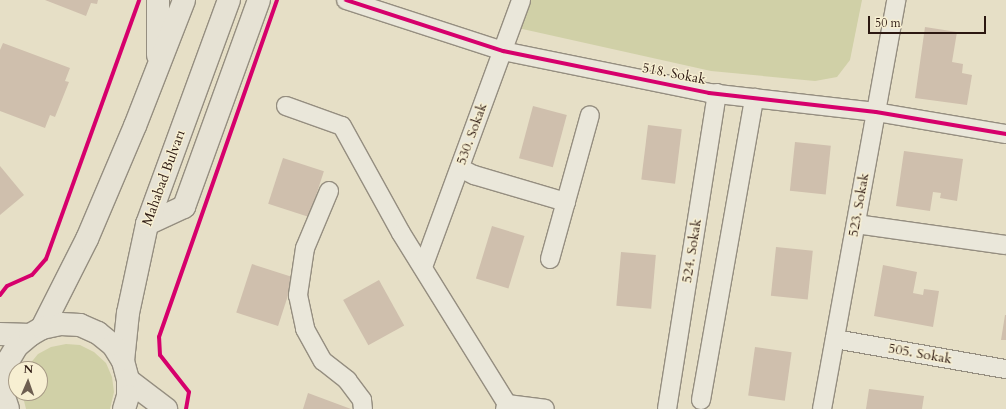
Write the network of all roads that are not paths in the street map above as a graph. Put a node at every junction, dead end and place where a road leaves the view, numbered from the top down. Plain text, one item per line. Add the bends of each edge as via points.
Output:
1 (158, 0) edge
2 (184, 0) edge
3 (229, 0) edge
4 (259, 0) edge
5 (346, 0) edge
6 (521, 0) edge
7 (896, 0) edge
8 (503, 51) junction
9 (158, 66) junction
10 (717, 93) junction
11 (754, 98) junction
12 (286, 106) dead end
13 (876, 112) junction
14 (590, 115) dead end
15 (1006, 134) edge
16 (460, 168) junction
17 (329, 191) dead end
18 (566, 202) junction
19 (147, 224) junction
20 (856, 224) junction
21 (1006, 245) edge
22 (550, 259) dead end
23 (423, 268) junction
24 (36, 331) junction
25 (0, 334) edge
26 (835, 339) junction
27 (1006, 368) edge
28 (126, 370) junction
29 (4, 398) edge
30 (701, 400) dead end
31 (506, 406) edge
32 (124, 409) edge
33 (166, 409) edge
34 (363, 409) edge
35 (545, 409) edge
36 (667, 409) edge
37 (822, 409) edge

1 - 9 main road
2 - 9 main road
3 - 19 main road, Mahabad Bulvarı
4 - 19 main road via 184,207
5 - 8 street, 518. Sokak
6 - 8 street, 530. Sokak
7 - 13 street, 523. Sokak
8 - 10 street, 518. Sokak
8 - 16 street, 530. Sokak
9 - 24 main road via 87,239
10 - 11 street, 518. Sokak
10 - 36 street, 524. Sokak
11 - 13 street, 518. Sokak
11 - 30 street
12 - 23 street via 342,126
13 - 15 street, 518. Sokak
13 - 20 street, 523. Sokak
14 - 18 street
16 - 18 street via 474,175
16 - 23 street, 530. Sokak
17 - 34 street via 305,248 298,296 305,329 324,361 347,380 362,400
18 - 22 street
19 - 28 main road, Mahabad Bulvarı via 128,313
20 - 21 street
20 - 26 street, 523. Sokak
23 - 31 street
24 - 25 main road
24 - 28 main road via 61,324 80,325 98,333 113,345
24 - 29 main road via 17,346 8,361 3,377
26 - 27 street, 505. Sokak
26 - 37 street, 523. Sokak
28 - 32 main road, Mahabad Bulvarı
28 - 33 main road
31 - 35 street

